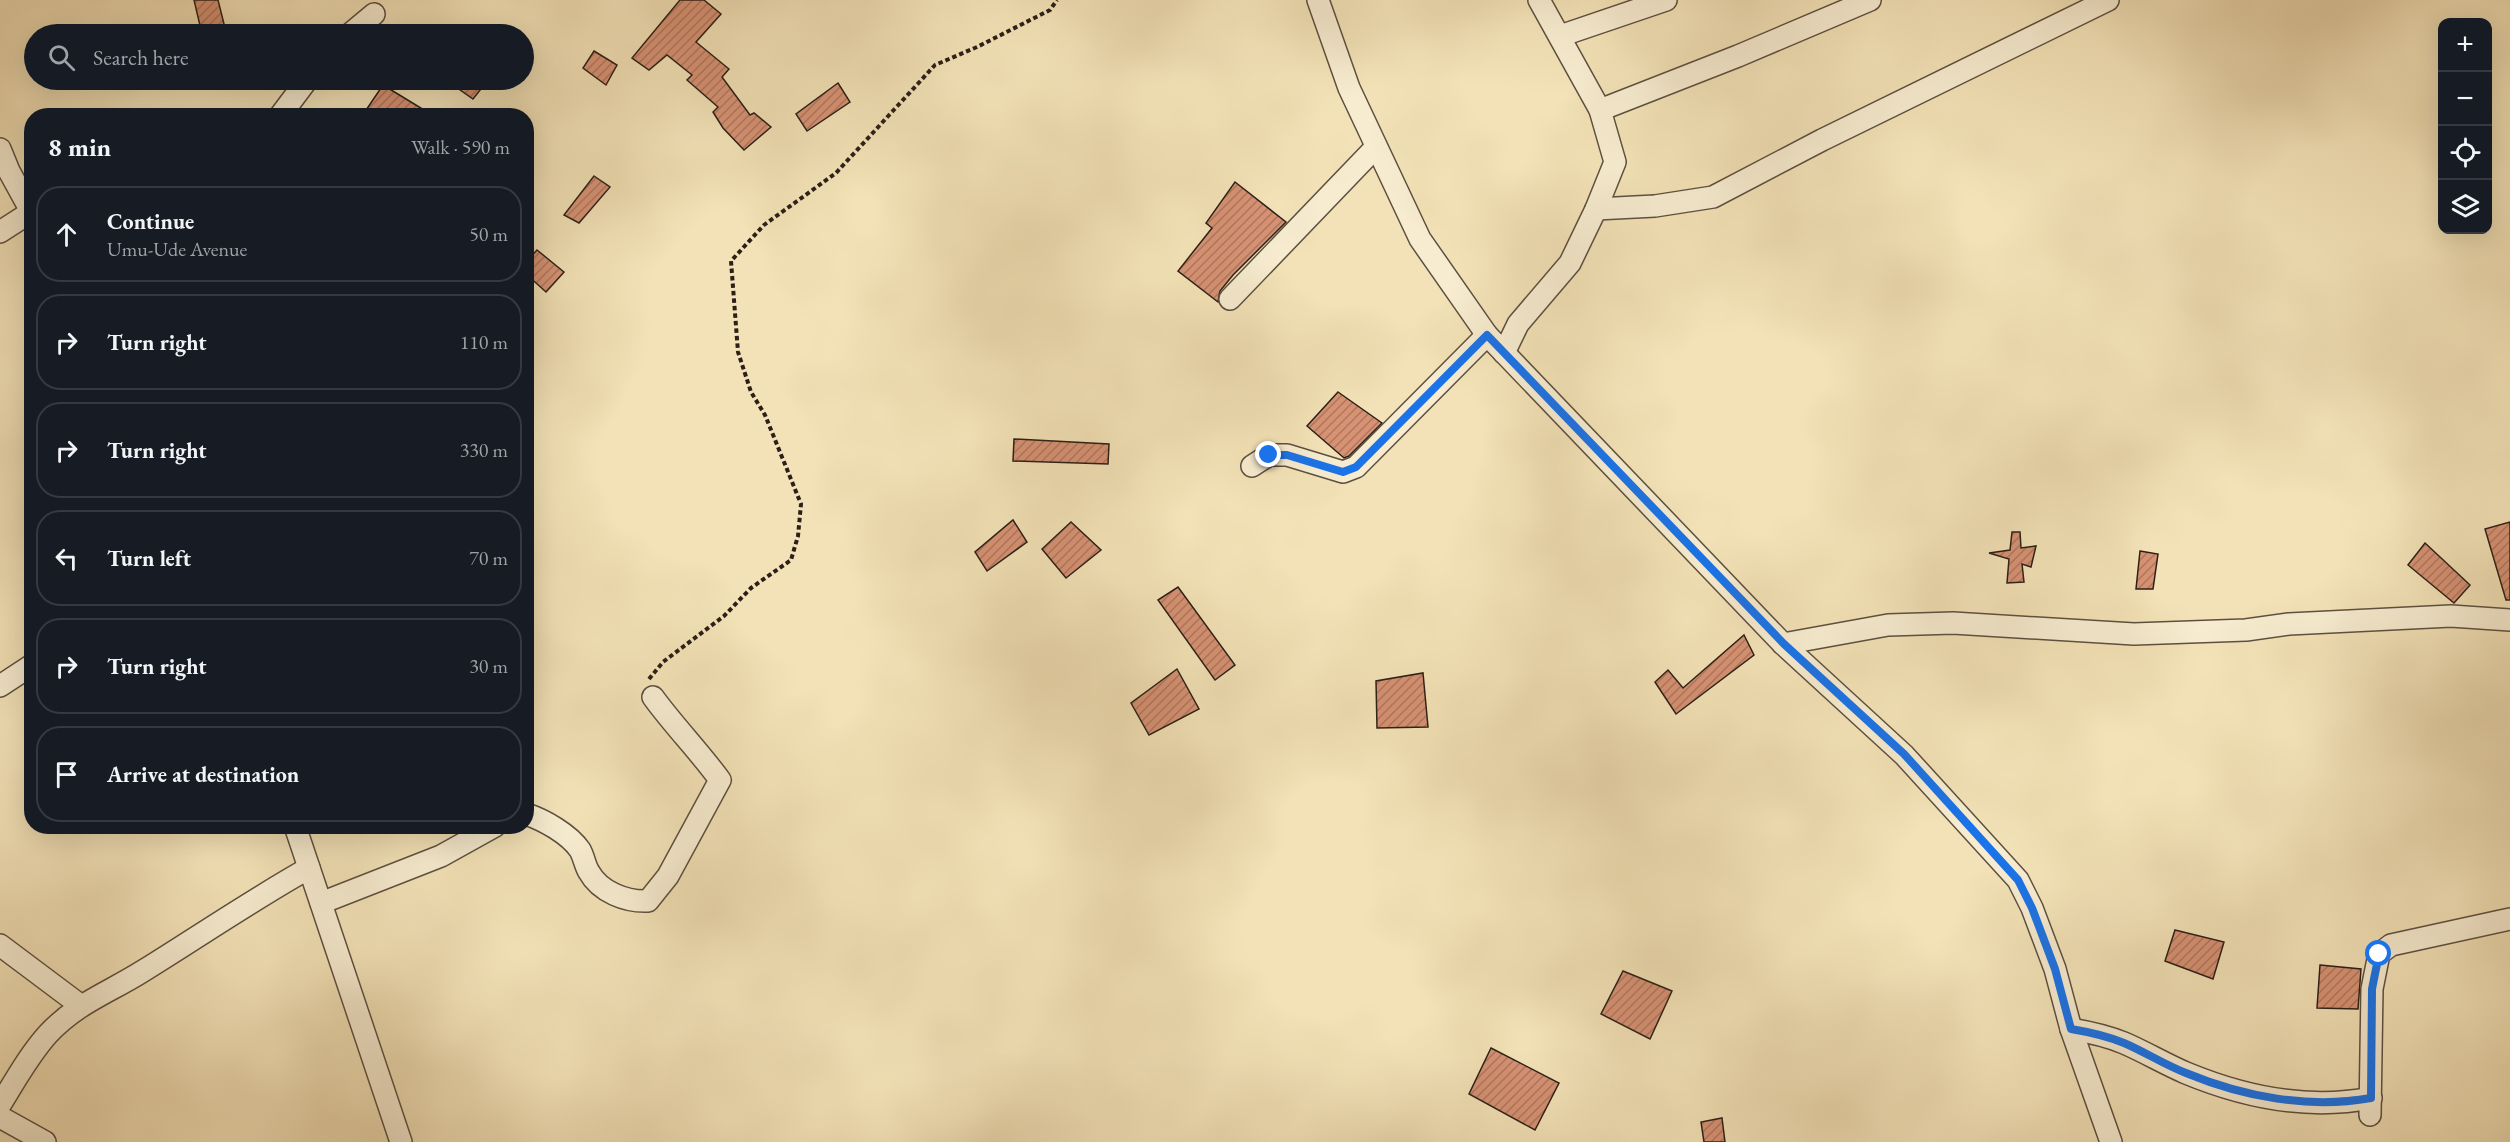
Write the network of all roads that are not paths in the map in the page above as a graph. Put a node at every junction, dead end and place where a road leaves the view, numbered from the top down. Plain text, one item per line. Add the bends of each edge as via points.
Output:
1 (1318, 0) edge
2 (1539, 0) edge
3 (1666, 0) edge
4 (1870, 0) edge
5 (2108, 0) edge
6 (2072, 8) edge
7 (374, 14) dead end
8 (362, 24) edge
9 (1560, 36) junction
10 (300, 90) edge
11 (286, 108) edge
12 (1600, 110) junction
13 (1376, 147) junction
14 (0, 149) edge
15 (24, 199) edge
16 (1596, 209) junction
17 (24, 216) edge
18 (0, 231) edge
19 (1230, 299) dead end
20 (1487, 335) junction
21 (1504, 353) junction
22 (1252, 466) dead end
23 (2510, 620) edge
24 (1784, 644) junction
25 (24, 670) edge
26 (0, 686) edge
27 (653, 696) road end
28 (534, 817) edge
29 (298, 834) edge
30 (481, 834) edge
31 (309, 868) junction
32 (321, 903) junction
33 (2510, 919) edge
34 (0, 945) edge
35 (80, 1005) junction
36 (2071, 1029) junction
37 (0, 1105) edge
38 (0, 1117) edge
39 (15, 1135) edge
40 (45, 1142) edge
41 (401, 1142) edge
42 (2111, 1142) edge

1 - 13 street via 1349,88
2 - 9 street
3 - 9 street
4 - 12 street
5 - 6 street
6 - 16 street via 1713,196 1655,206
7 - 8 street
9 - 12 street
10 - 11 street
12 - 16 street via 1615,162
13 - 19 street
13 - 20 street via 1420,238
14 - 15 street
16 - 21 street via 1570,263 1518,324
17 - 18 street
20 - 21 street
20 - 22 street via 1356,467 1343,472 1287,455 1269,455
21 - 24 street
23 - 24 street via 2451,616 2134,634 1942,623 1888,625
24 - 36 street via 1904,754 2018,880 2055,969
25 - 26 street
27 - 28 street via 720,780 668,876 648,901 631,902 597,885 580,850 551,824
29 - 31 street
30 - 32 street via 441,856
31 - 32 street
31 - 35 street via 140,973
32 - 41 street
33 - 36 street via 2391,945 2379,954 2372,989 2371,1107 2274,1099 2234,1091 2123,1043
34 - 35 street
35 - 37 street via 32,1053
36 - 42 street
38 - 39 street
39 - 40 street

